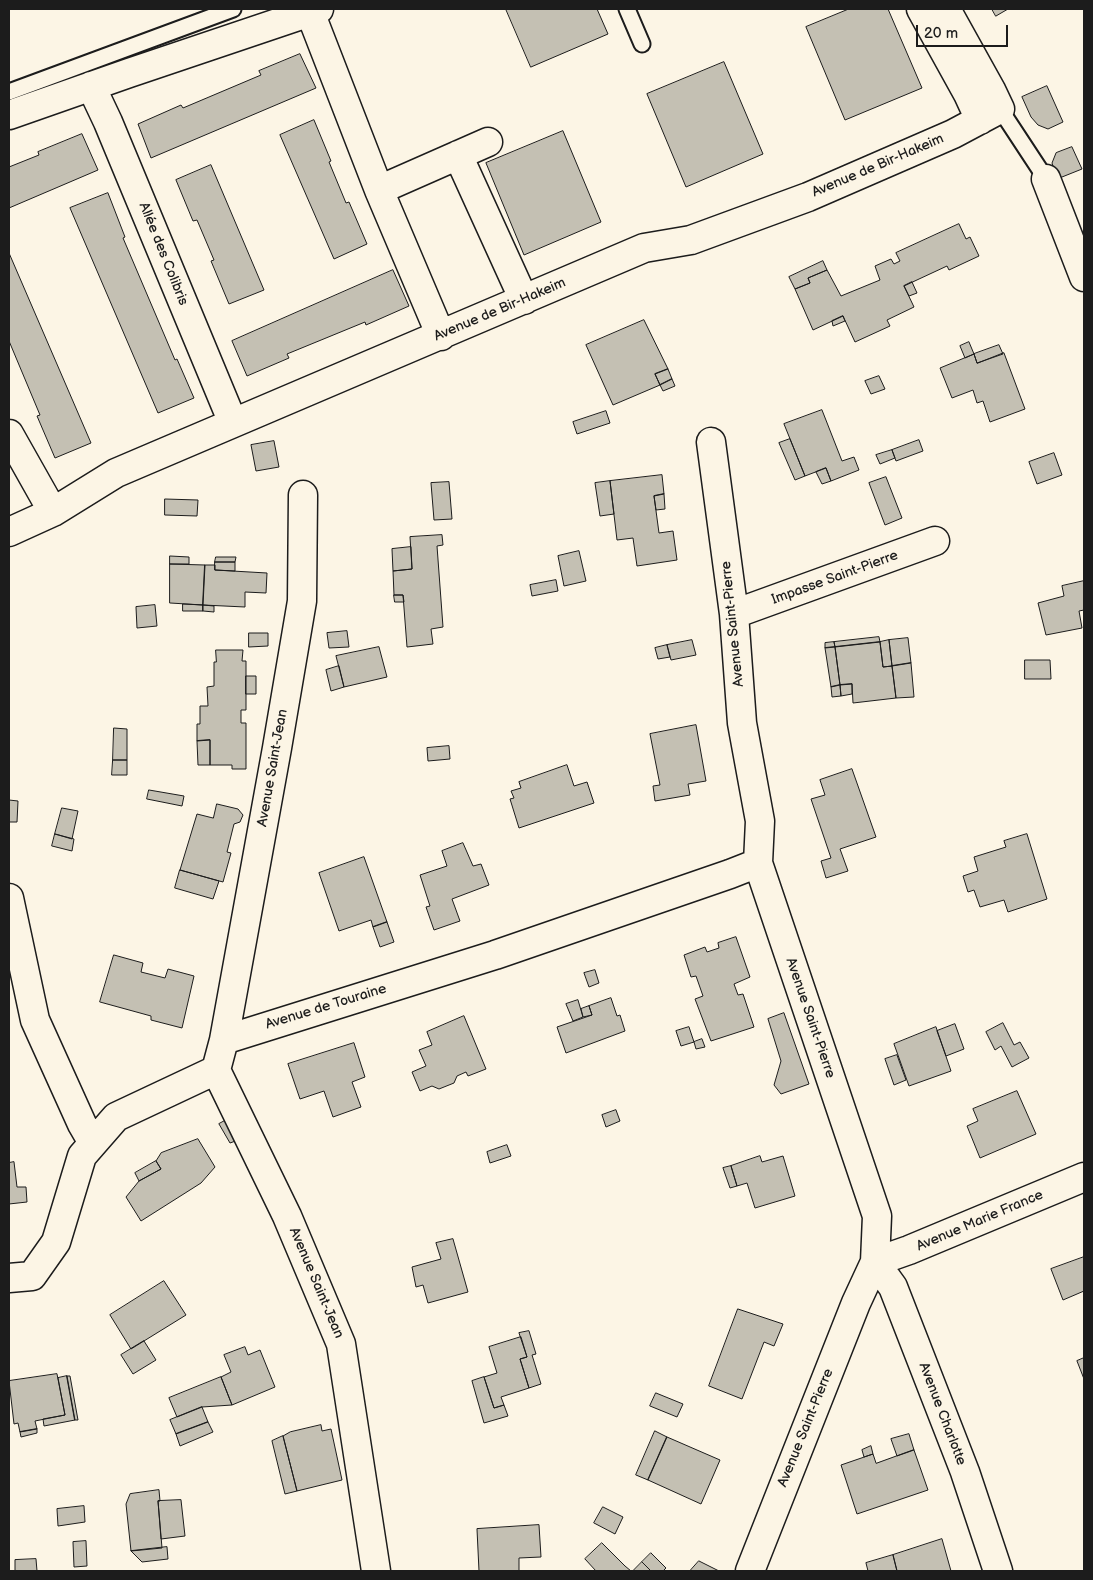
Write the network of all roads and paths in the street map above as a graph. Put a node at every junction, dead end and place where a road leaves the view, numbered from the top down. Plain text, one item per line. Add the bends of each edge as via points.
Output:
1 (233, 9) edge
2 (627, 9) edge
3 (921, 9) edge
4 (946, 9) edge
5 (314, 10) edge
6 (642, 44) dead end
7 (91, 86) junction
8 (9, 92) edge
9 (990, 114) junction
10 (9, 115) edge
11 (488, 142) dead end
12 (458, 155) junction
13 (1046, 179) joint
14 (379, 190) junction
15 (1084, 277) edge
16 (524, 300) junction
17 (441, 336) junction
18 (233, 423) junction
19 (9, 434) edge
20 (711, 442) dead end
21 (303, 495) dead end
22 (53, 512) junction
23 (9, 532) edge
24 (935, 541) dead end
25 (734, 614) junction
26 (758, 863) junction
27 (9, 898) edge
28 (224, 1040) junction
29 (216, 1070) junction
30 (94, 1143) junction
31 (1084, 1177) edge
32 (875, 1262) junction
33 (9, 1278) edge
34 (376, 1571) edge
35 (750, 1571) edge
36 (998, 1571) edge

1 - 8 lane
2 - 6 lane
3 - 9 street via 968,94
4 - 9 street via 991,90
5 - 7 street
5 - 14 street
7 - 10 street
7 - 18 street, Allée des Colibris
9 - 13 lane
9 - 16 street, Avenue de Bir-Hakeim via 953,134 808,197 691,240 644,248
11 - 12 street
12 - 14 street
12 - 16 street
13 - 15 street
14 - 17 street
16 - 17 street, Avenue de Bir-Hakeim
17 - 18 street, Avenue de Bir-Hakeim
18 - 22 street, Avenue de Bir-Hakeim via 116,473
19 - 22 street
20 - 25 street, Avenue Saint-Pierre
21 - 28 street, Avenue Saint-Jean via 302,601
22 - 23 street, Avenue de Bir-Hakeim
24 - 25 street, Impasse Saint-Pierre
25 - 26 street, Avenue Saint-Pierre via 742,723 760,821
26 - 28 street, Avenue de Touraine via 495,955
26 - 32 street, Avenue Saint-Pierre via 878,1216
27 - 30 street via 35,1020 82,1124
28 - 29 street
29 - 30 street via 116,1117
29 - 34 street, Avenue Saint-Jean via 287,1216 341,1344
30 - 33 street via 82,1156 56,1242 32,1276
31 - 32 street, Avenue Marie France
32 - 35 street, Avenue Saint-Pierre via 848,1322
32 - 36 street, Avenue Charlotte via 893,1287 965,1472

